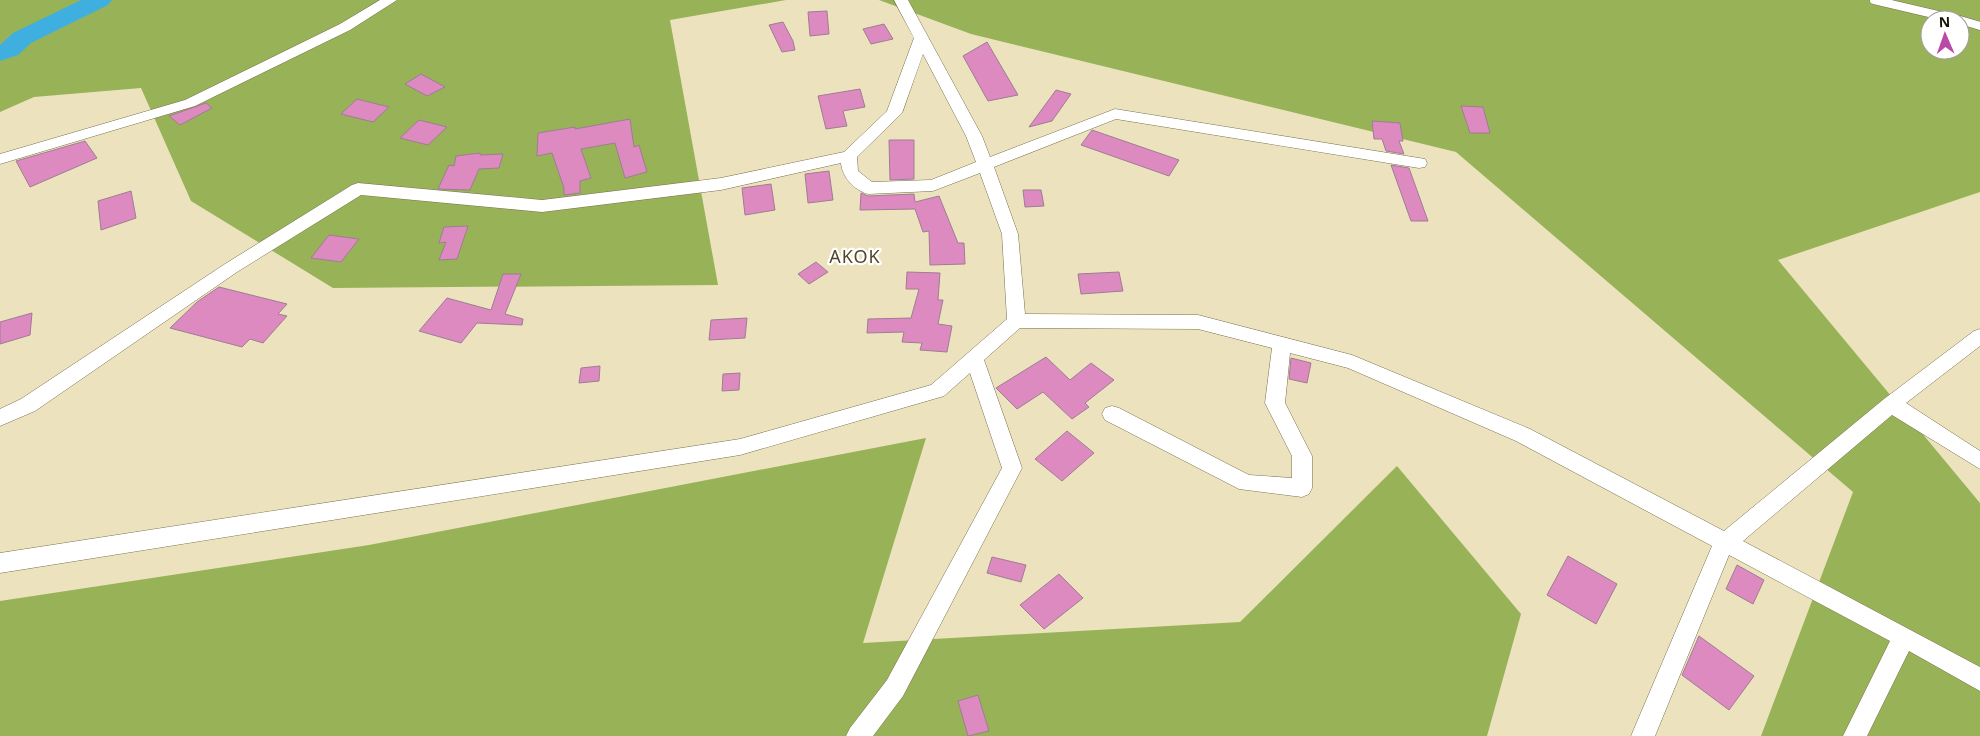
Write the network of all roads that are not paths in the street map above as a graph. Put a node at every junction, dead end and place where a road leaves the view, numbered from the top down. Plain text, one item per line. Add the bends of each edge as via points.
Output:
1 (390, 0) edge
2 (901, 0) edge
3 (1874, 0) edge
4 (1920, 11) edge
5 (921, 38) junction
6 (849, 156) junction
7 (0, 159) edge
8 (1419, 163) dead end
9 (984, 164) junction
10 (1016, 321) junction
11 (1980, 336) edge
12 (1282, 344) junction
13 (974, 358) junction
14 (1891, 404) junction
15 (1112, 414) dead end
16 (0, 418) edge
17 (1980, 461) edge
18 (1726, 543) junction
19 (0, 563) edge
20 (1904, 637) junction
21 (1980, 680) edge
22 (858, 736) edge
23 (1643, 736) edge
24 (1854, 736) edge

1 - 7 street via 346,27 190,103
2 - 5 street
3 - 4 lane
5 - 6 street via 894,113
5 - 9 street via 974,136
6 - 9 street via 850,173 868,188 933,186
6 - 16 street via 721,184 542,206 358,189 231,268 28,405
8 - 9 street via 1114,114
9 - 10 street via 1010,234
10 - 12 street via 1198,322
10 - 13 street
11 - 14 street
12 - 15 street via 1275,403 1302,456 1302,488 1246,483
12 - 18 street via 1352,362 1524,435
13 - 19 street via 937,391 740,447
13 - 22 street via 1012,468 894,688
14 - 17 street
14 - 18 street
18 - 20 street
18 - 23 street
20 - 21 street
20 - 24 street

